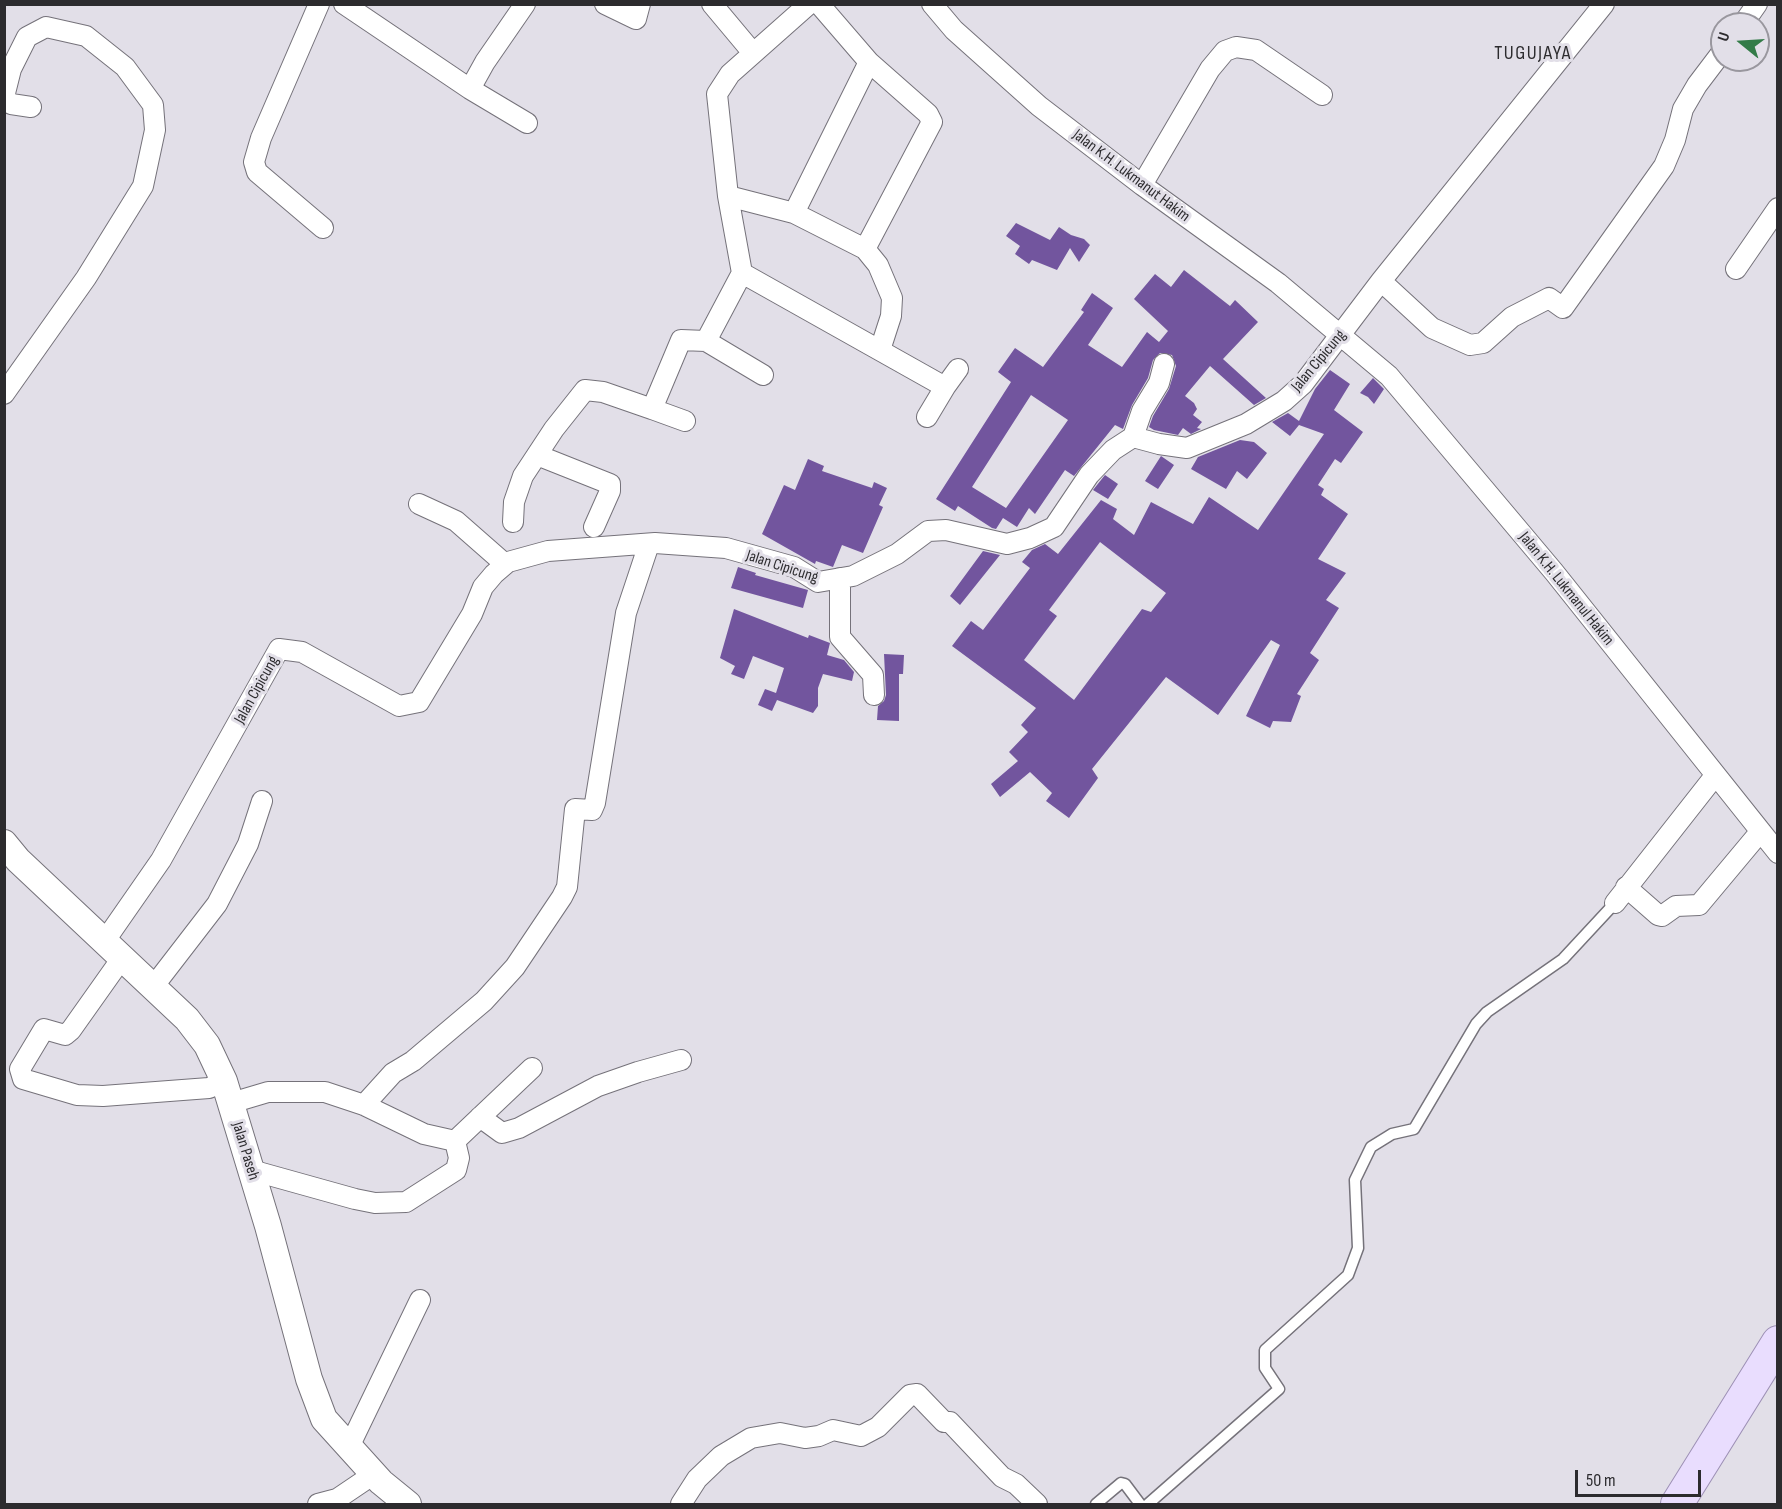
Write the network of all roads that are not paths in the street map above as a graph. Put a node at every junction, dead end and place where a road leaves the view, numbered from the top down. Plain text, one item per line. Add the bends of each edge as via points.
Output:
1 (319, 4) edge
2 (344, 4) edge
3 (525, 4) edge
4 (605, 4) edge
5 (640, 4) edge
6 (711, 4) edge
7 (809, 4) edge
8 (819, 4) edge
9 (932, 4) edge
10 (1604, 4) edge
11 (753, 53) junction
12 (869, 62) junction
13 (1710, 68) edge
14 (470, 89) junction
15 (1322, 95) dead end
16 (31, 108) dead end
17 (528, 123) dead end
18 (1142, 185) junction
19 (728, 195) junction
20 (1778, 208) edge
21 (794, 213) junction
22 (323, 228) dead end
23 (865, 249) junction
24 (1736, 269) dead end
25 (742, 273) junction
26 (1381, 281) junction
27 (1340, 336) junction
28 (706, 340) junction
29 (880, 350) junction
30 (1164, 364) dead end
31 (958, 369) dead end
32 (763, 375) dead end
33 (945, 387) junction
34 (4, 394) edge
35 (652, 409) junction
36 (927, 417) dead end
37 (685, 421) dead end
38 (1133, 437) junction
39 (537, 455) junction
40 (419, 504) dead end
41 (513, 522) dead end
42 (594, 527) dead end
43 (650, 544) junction
44 (513, 561) junction
45 (840, 578) junction
46 (874, 695) dead end
47 (1714, 777) junction
48 (262, 801) dead end
49 (1760, 832) junction
50 (4, 843) edge
51 (1778, 853) edge
52 (1620, 895) junction
53 (113, 950) junction
54 (153, 987) junction
55 (681, 1060) dead end
56 (532, 1068) dead end
57 (227, 1092) junction
58 (364, 1105) junction
59 (480, 1117) junction
60 (455, 1141) junction
61 (251, 1170) junction
62 (420, 1300) dead end
63 (1778, 1342) edge
64 (349, 1447) junction
65 (374, 1474) junction
66 (318, 1504) edge
67 (408, 1504) edge
68 (681, 1504) edge
69 (1037, 1504) edge
70 (1096, 1504) edge
71 (1140, 1504) edge
72 (1148, 1504) edge
73 (1677, 1504) edge

1 - 22 street via 254,162 257,172
2 - 14 street
3 - 14 street
4 - 5 street via 636,19
6 - 11 street
7 - 11 street
8 - 12 street
9 - 18 street, Jalan K.H. Lukmanut Hakim via 954,30 1040,106
10 - 26 street, Jalan Cipicung
11 - 19 street via 730,74 717,94
12 - 21 street
12 - 23 street via 932,119
13 - 26 street via 1683,109 1664,166 1563,308 1549,298 1512,317 1483,343 1470,345 1432,328
14 - 17 street
15 - 18 street via 1256,50 1236,47 1225,51 1210,69
16 - 34 street via 11,104 5,93 11,69 27,37 46,27 86,36 125,67 153,105 155,130 143,186 86,278
18 - 27 street, Jalan K.H. Lukmanut Hakim via 1278,283
19 - 21 street
19 - 25 street
20 - 24 street
21 - 23 street
23 - 29 street via 878,265 892,298 891,316
25 - 28 street
25 - 29 street
26 - 27 street, Jalan Cipicung
27 - 38 street, Jalan Cipicung via 1303,384 1284,401 1246,424 1188,447
27 - 47 street, Jalan K.H. Lukmanul Hakim via 1389,376 1554,572
28 - 32 street
28 - 35 street via 681,340
29 - 33 street
30 - 38 street
31 - 33 street
33 - 36 street
35 - 37 street
35 - 39 street via 585,390
38 - 45 street, Jalan Cipicung via 1113,450 1089,475 1054,527 1007,544 946,530 928,531 897,554 853,576
39 - 41 street via 518,486
39 - 42 street via 610,484
40 - 44 street via 456,521
43 - 44 street, Jalan Cipicung via 548,551
43 - 45 street, Jalan Cipicung via 726,549 794,567 819,582
43 - 58 street via 626,613 594,807 575,809 567,887 562,897 515,967 484,1001 413,1061 393,1072
44 - 53 street, Jalan Cipicung via 483,587 472,614 419,702 399,706 302,652 279,649
45 - 46 street via 840,638 873,675
47 - 49 street, Jalan K.H. Lukmanul Hakim
47 - 52 street
48 - 54 street via 248,844 218,904
49 - 51 street, Jalan K.H. Lukmanul Hakim
49 - 52 street via 1699,905 1676,906 1662,916
50 - 53 street, Jalan Paseh
52 - 72 lane via 1563,959 1487,1012 1476,1024 1414,1129 1392,1134 1371,1146 1355,1180 1358,1248 1348,1275 1264,1350 1265,1368 1279,1389
53 - 54 street, Jalan Paseh
53 - 57 street via 71,1030 65,1035 44,1029 20,1069 23,1079 77,1095 209,1088
54 - 57 street, Jalan Paseh via 207,1045
55 - 59 street via 598,1086 502,1133
56 - 59 street
57 - 58 street via 325,1092
57 - 61 street, Jalan Paseh
58 - 60 street via 423,1134
59 - 60 street
60 - 61 street via 459,1158 456,1170 406,1202 365,1201
61 - 64 street, Jalan Paseh via 309,1379 324,1419
62 - 64 street
63 - 73 main road
64 - 65 street, Jalan Paseh
65 - 66 street via 337,1499
65 - 67 street, Jalan Paseh
68 - 69 street via 697,1479 721,1456 751,1438 780,1433 805,1438 832,1430 861,1436 878,1427 910,1395 917,1394 944,1422 950,1422 1002,1477 1016,1484
70 - 71 lane via 1121,1483

